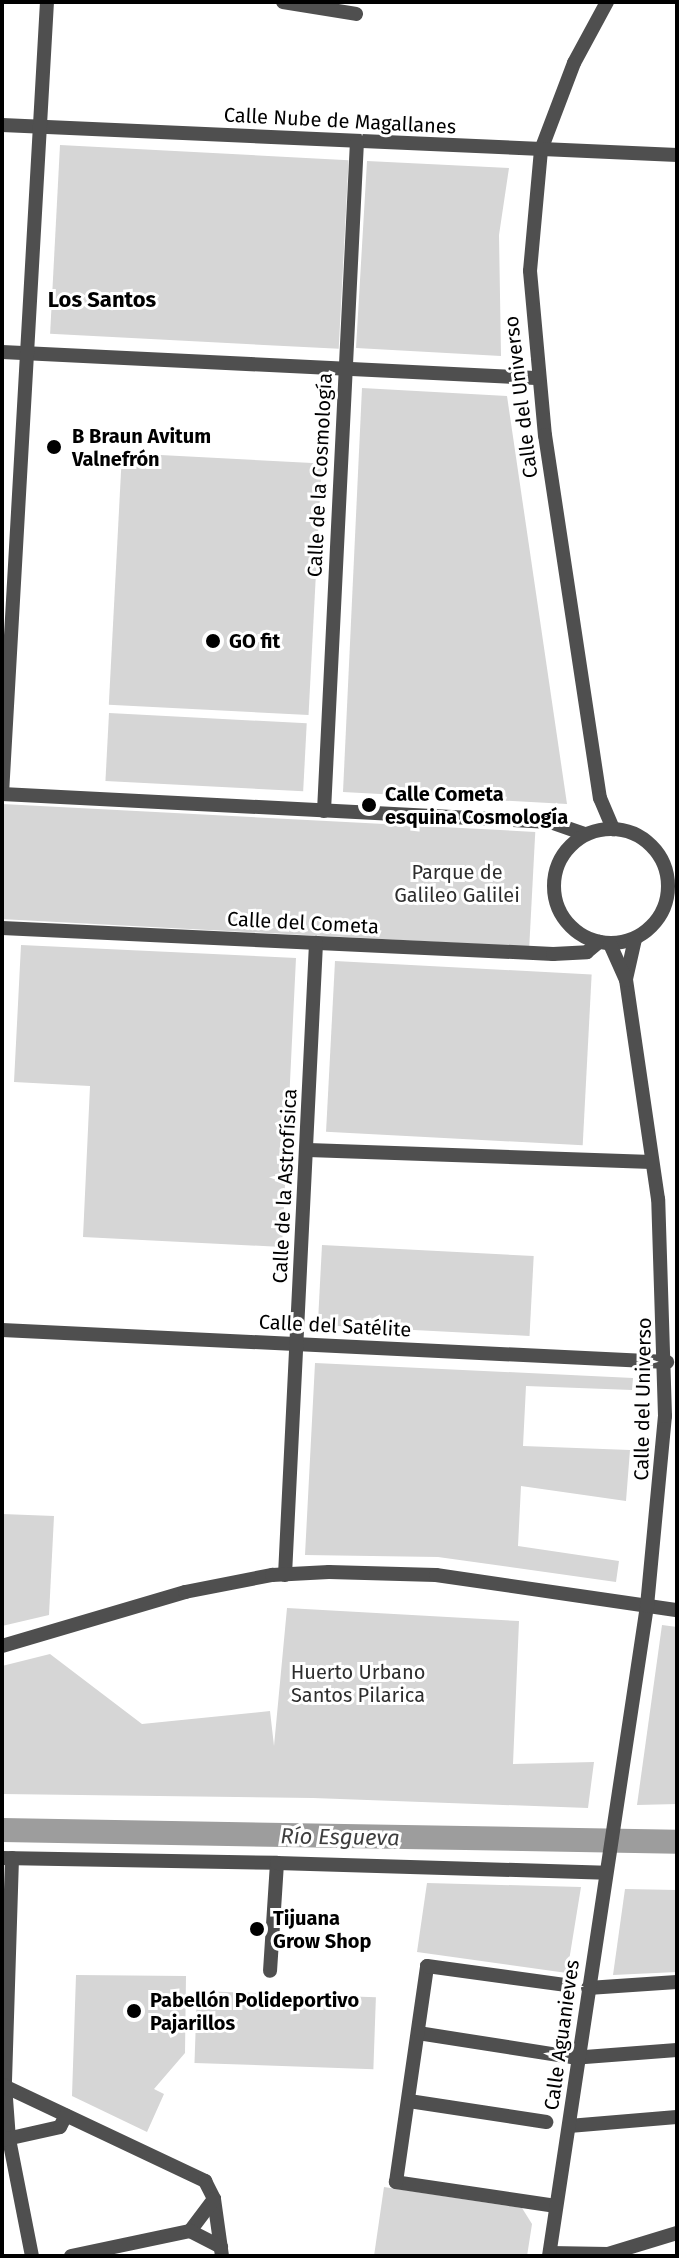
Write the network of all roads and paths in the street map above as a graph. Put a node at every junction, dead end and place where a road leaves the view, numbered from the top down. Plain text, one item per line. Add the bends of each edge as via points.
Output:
1 (47, 2) edge
2 (283, 2) edge
3 (607, 2) edge
4 (356, 14) dead end
5 (2, 125) edge
6 (36, 127) junction
7 (357, 142) junction
8 (541, 150) junction
9 (677, 155) edge
10 (2, 352) edge
11 (25, 353) junction
12 (346, 369) junction
13 (536, 378) junction
14 (8, 574) edge
15 (2, 794) edge
16 (600, 798) junction
17 (324, 811) junction
18 (613, 829) junction
19 (590, 833) junction
20 (2, 928) edge
21 (635, 939) junction
22 (316, 943) junction
23 (604, 943) junction
24 (626, 980) junction
25 (308, 1150) junction
26 (652, 1162) junction
27 (2, 1330) edge
28 (296, 1344) junction
29 (667, 1362) junction
30 (285, 1575) junction
31 (647, 1606) junction
32 (677, 1610) edge
33 (2, 1646) edge
34 (614, 1819) joint
35 (7, 1858) edge
36 (277, 1863) junction
37 (607, 1868) junction
38 (270, 1971) dead end
39 (677, 1982) edge
40 (565, 1985) dead end
41 (5, 1986) edge
42 (588, 1988) junction
43 (418, 2033) junction
44 (677, 2050) edge
45 (582, 2058) junction
46 (3, 2085) edge
47 (409, 2101) junction
48 (66, 2115) junction
49 (677, 2117) edge
50 (546, 2122) dead end
51 (569, 2126) junction
52 (5, 2140) edge
53 (214, 2199) junction
54 (556, 2206) junction
55 (190, 2231) junction
56 (677, 2233) edge
57 (222, 2252) edge
58 (550, 2254) edge
59 (32, 2256) edge
60 (71, 2256) edge

1 - 6 street
2 - 4 street
3 - 8 street, Calle del Universo via 574,63
5 - 6 street, Calle Nube de Magallanes
6 - 7 street, Calle Nube de Magallanes
6 - 11 street
7 - 8 street, Calle Nube de Magallanes
7 - 12 street, Calle de la Cosmología
8 - 9 street, Calle Nube de Magallanes
8 - 13 street, Calle del Universo via 530,271
10 - 11 street
11 - 12 street
11 - 14 street
12 - 13 street
12 - 17 street, Calle de la Cosmología
13 - 16 street, Calle del Universo
14 - 15 street
15 - 17 street
16 - 18 street, Calle del Universo
16 - 19 street, Calle del Universo
17 - 19 street via 562,823
18 - 19 street
18 - 21 street via 644,839 656,850 668,877 666,906
19 - 23 street via 560,860 554,889 563,917
20 - 22 street, Calle del Cometa
21 - 23 street
21 - 24 street, Calle del Universo
22 - 23 street, Calle del Cometa via 570,955
22 - 25 street, Calle de la Astrofísica
23 - 24 street, Calle del Universo
24 - 26 street, Calle del Universo
25 - 26 street
25 - 28 street, Calle de la Astrofísica
26 - 29 street, Calle del Universo
27 - 28 street, Calle del Satélite
28 - 29 street, Calle del Satélite
28 - 30 street, Calle de la Astrofísica
29 - 31 street, Calle del Universo via 662,1478
30 - 31 street via 436,1575
30 - 33 street via 185,1592
31 - 32 street
31 - 34 street, Calle del Universo
34 - 37 street, Calle Aguanieves
35 - 36 street
35 - 41 street
36 - 37 street
36 - 38 street
37 - 42 street, Calle Aguanieves
39 - 42 street
40 - 43 street via 427,1966
41 - 46 street
42 - 45 street, Calle Aguanieves
43 - 45 street
43 - 47 street
44 - 45 street
45 - 51 street, Calle Aguanieves
46 - 48 street
46 - 52 street
47 - 50 street
47 - 54 street via 396,2182
48 - 52 street via 60,2127
48 - 53 street via 205,2181
49 - 51 street
51 - 54 street, Calle Aguanieves
52 - 59 street
53 - 55 street
53 - 57 street
54 - 58 street, Calle Aguanieves
55 - 57 street
55 - 60 street
56 - 58 street via 608,2254

